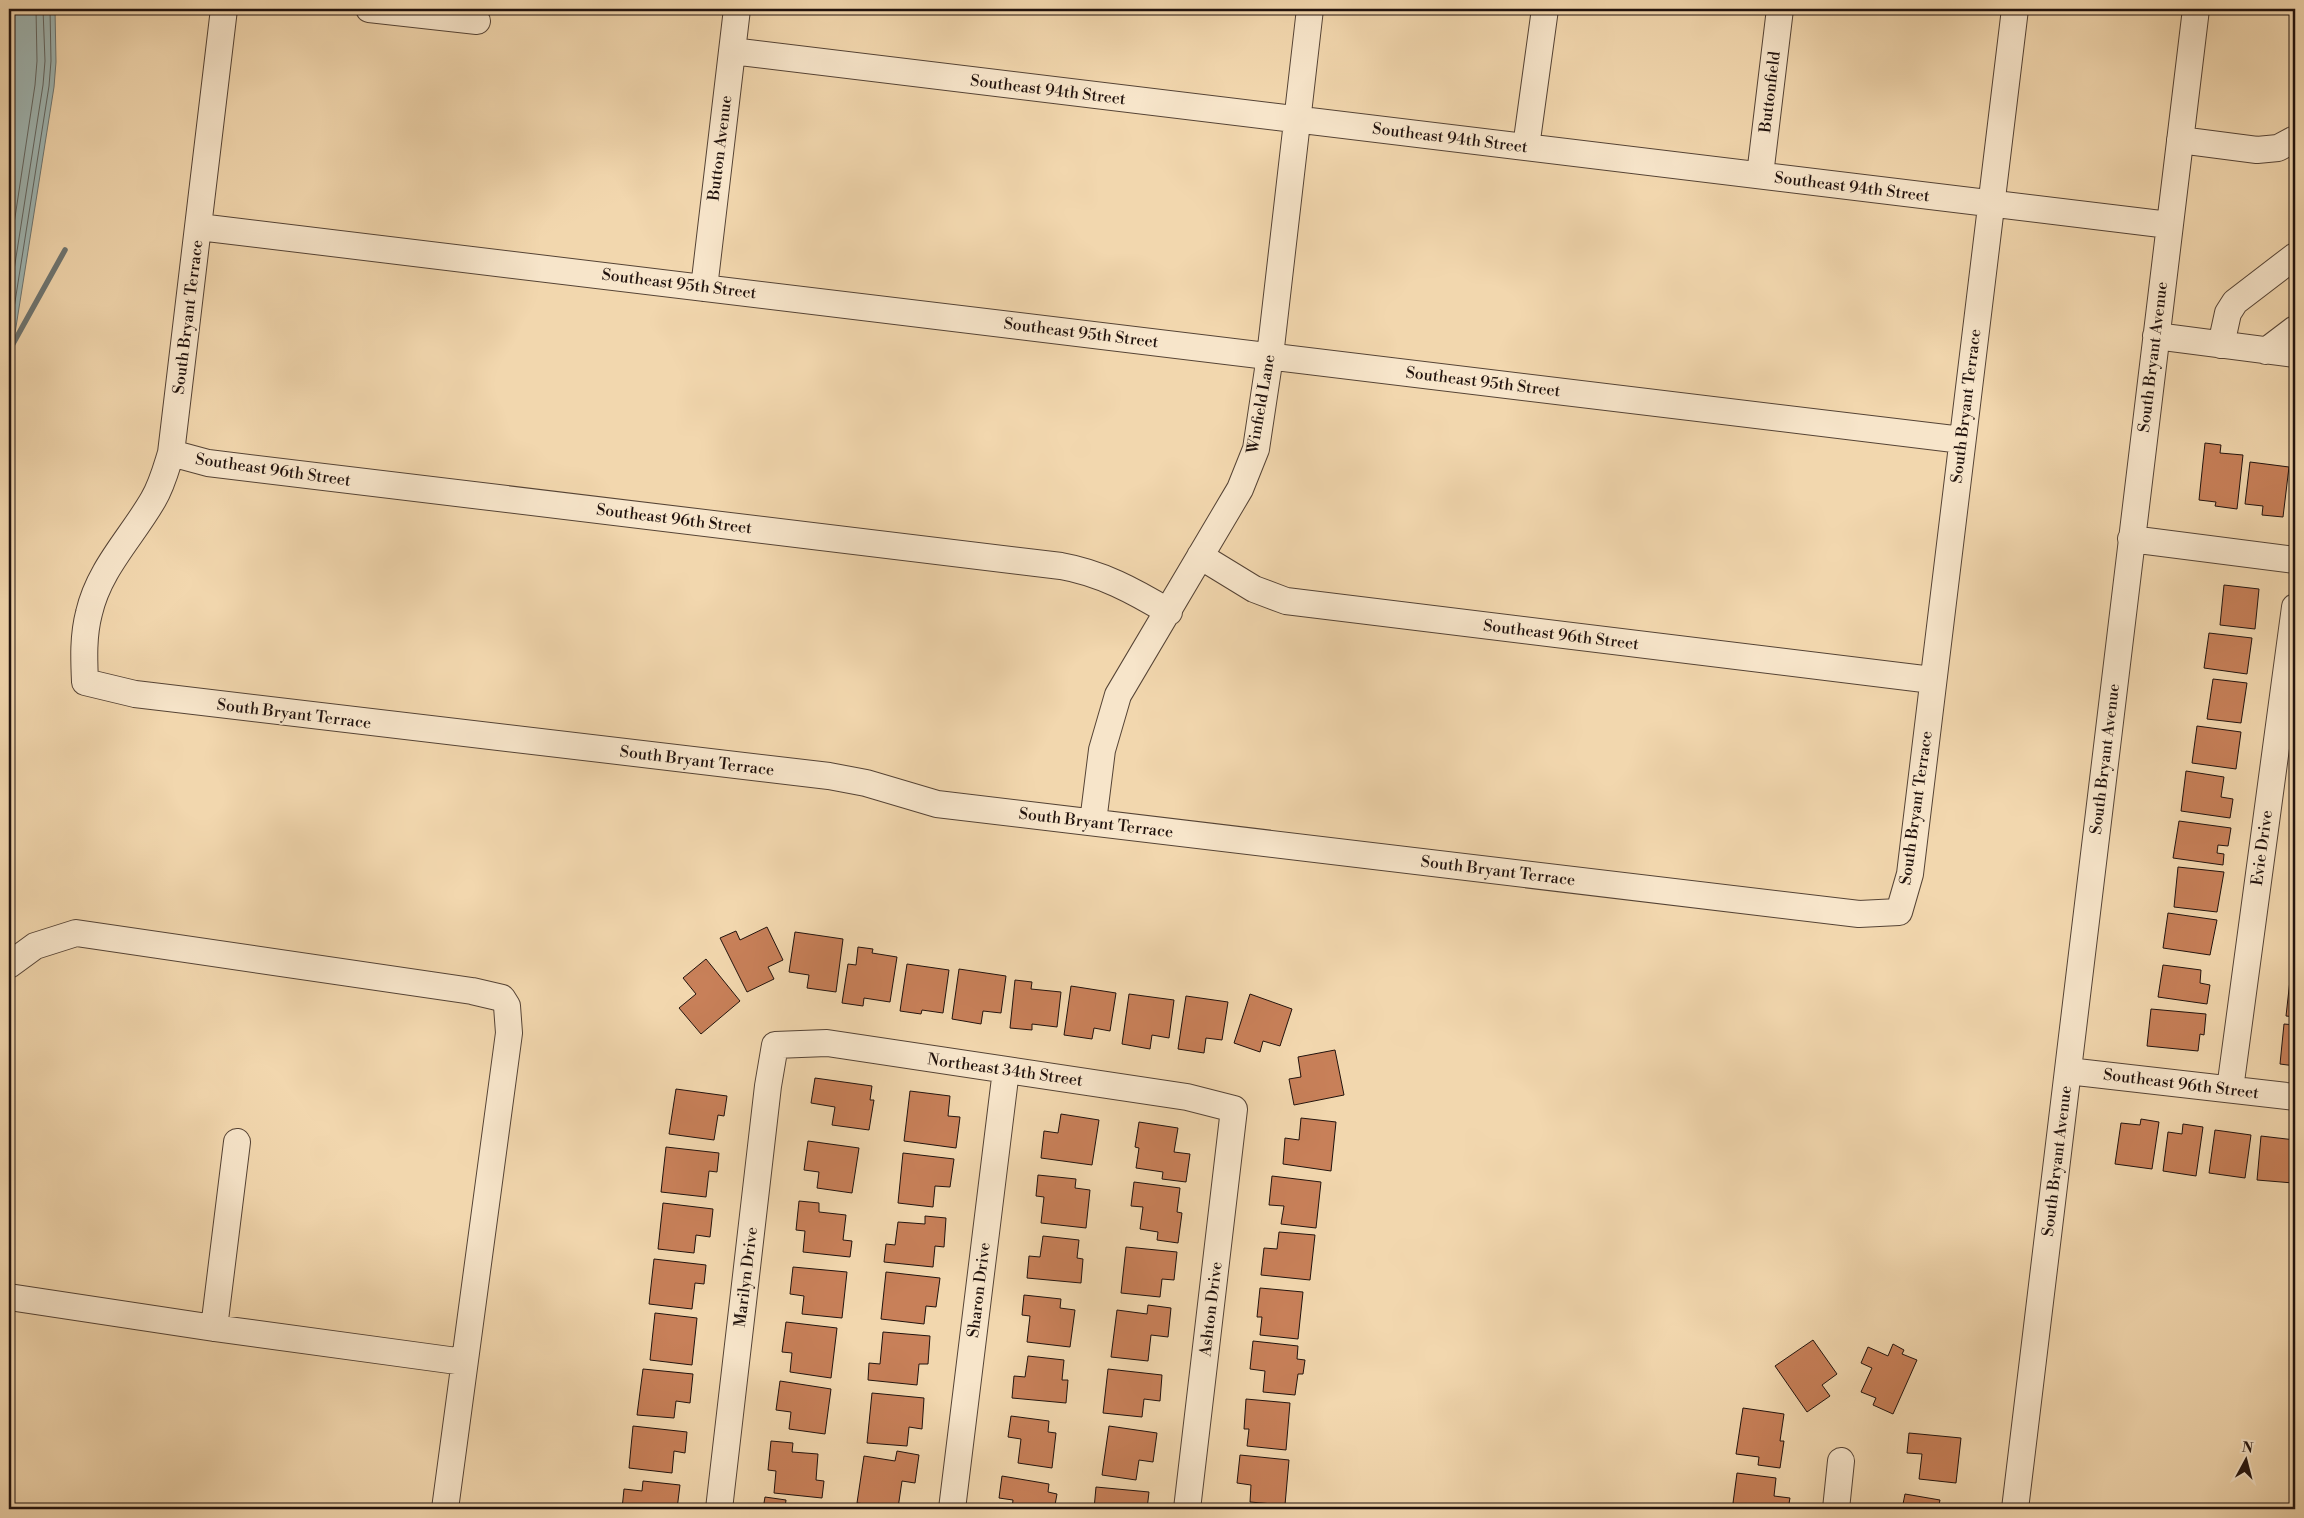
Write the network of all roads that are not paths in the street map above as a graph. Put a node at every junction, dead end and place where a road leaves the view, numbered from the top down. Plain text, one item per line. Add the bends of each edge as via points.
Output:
1 (224, 9) edge
2 (369, 9) edge
3 (738, 9) edge
4 (1310, 9) edge
5 (1544, 9) edge
6 (1780, 9) edge
7 (2015, 9) edge
8 (2196, 9) edge
9 (477, 21) dead end
10 (732, 51) junction
11 (1296, 119) junction
12 (2295, 139) edge
13 (2180, 140) junction
14 (1526, 147) junction
15 (1760, 175) junction
16 (1991, 204) junction
17 (2169, 225) junction
18 (199, 227) junction
19 (2295, 256) edge
20 (704, 288) junction
21 (2295, 329) edge
22 (2156, 336) junction
23 (2221, 345) junction
24 (2266, 351) junction
25 (2295, 354) edge
26 (1270, 356) junction
27 (1962, 440) junction
28 (171, 453) junction
29 (2131, 539) junction
30 (1200, 556) junction
31 (2295, 560) edge
32 (2295, 607) edge
33 (1169, 612) junction
34 (1932, 680) junction
35 (1093, 822) junction
36 (9, 964) edge
37 (775, 1046) joint
38 (1006, 1070) junction
39 (2068, 1070) junction
40 (2230, 1089) junction
41 (2295, 1097) edge
42 (1234, 1109) joint
43 (237, 1142) dead end
44 (9, 1298) edge
45 (214, 1328) junction
46 (464, 1362) junction
47 (1841, 1461) dead end
48 (445, 1509) edge
49 (719, 1509) edge
50 (952, 1509) edge
51 (1187, 1509) edge
52 (1836, 1509) edge
53 (2016, 1509) edge

1 - 18 street, South Bryant Terrace
2 - 9 street
3 - 10 street, Button Avenue
4 - 11 street, Winfield Lane
5 - 14 street
6 - 15 street, Buttonfield
7 - 16 street, South Bryant Terrace
8 - 13 street, South Bryant Avenue
10 - 11 street, Southeast 94th Street
10 - 20 street, Button Avenue
11 - 14 street, Southeast 94th Street
11 - 26 street, Winfield Lane
12 - 13 street via 2278,148 2257,150
13 - 17 street, South Bryant Avenue
14 - 15 street, Southeast 94th Street
15 - 16 street, Southeast 94th Street
16 - 17 street, Southeast 94th Street
16 - 27 street, South Bryant Terrace
17 - 22 street, South Bryant Avenue
18 - 20 street, Southeast 95th Street
18 - 28 street, South Bryant Terrace
19 - 23 street via 2235,302 2228,313
20 - 26 street, Southeast 95th Street
21 - 24 street
22 - 23 street
22 - 29 street, South Bryant Avenue
23 - 24 street
24 - 25 street
26 - 27 street, Southeast 95th Street
26 - 30 street, Winfield Lane via 1261,422 1250,466
27 - 34 street, South Bryant Terrace
28 - 33 street, Southeast 96th Street via 218,464 1061,566 1116,582
28 - 35 street, South Bryant Terrace via 154,498 106,569 96,591 84,644 85,682 153,697 829,776 866,783 937,804
29 - 31 street
29 - 39 street, South Bryant Avenue
30 - 33 street, Winfield Lane
30 - 34 street, Southeast 96th Street via 1254,589 1286,601
32 - 40 street, Evie Drive
33 - 35 street, Winfield Lane via 1129,675 1113,709 1102,750
34 - 35 street, South Bryant Terrace via 1910,874 1899,912 1858,914
36 - 46 street via 35,946 76,933 472,990 502,998 507,1006 510,1033
37 - 38 street, Northeast 34th Street via 827,1043
37 - 49 street, Marilyn Drive
38 - 42 street, Northeast 34th Street via 1187,1097
38 - 50 street, Sharon Drive
39 - 40 street, Southeast 96th Street
39 - 53 street, South Bryant Avenue
40 - 41 street, Southeast 96th Street
42 - 51 street, Ashton Drive
43 - 45 street
44 - 45 street
45 - 46 street
46 - 48 street
47 - 52 street

